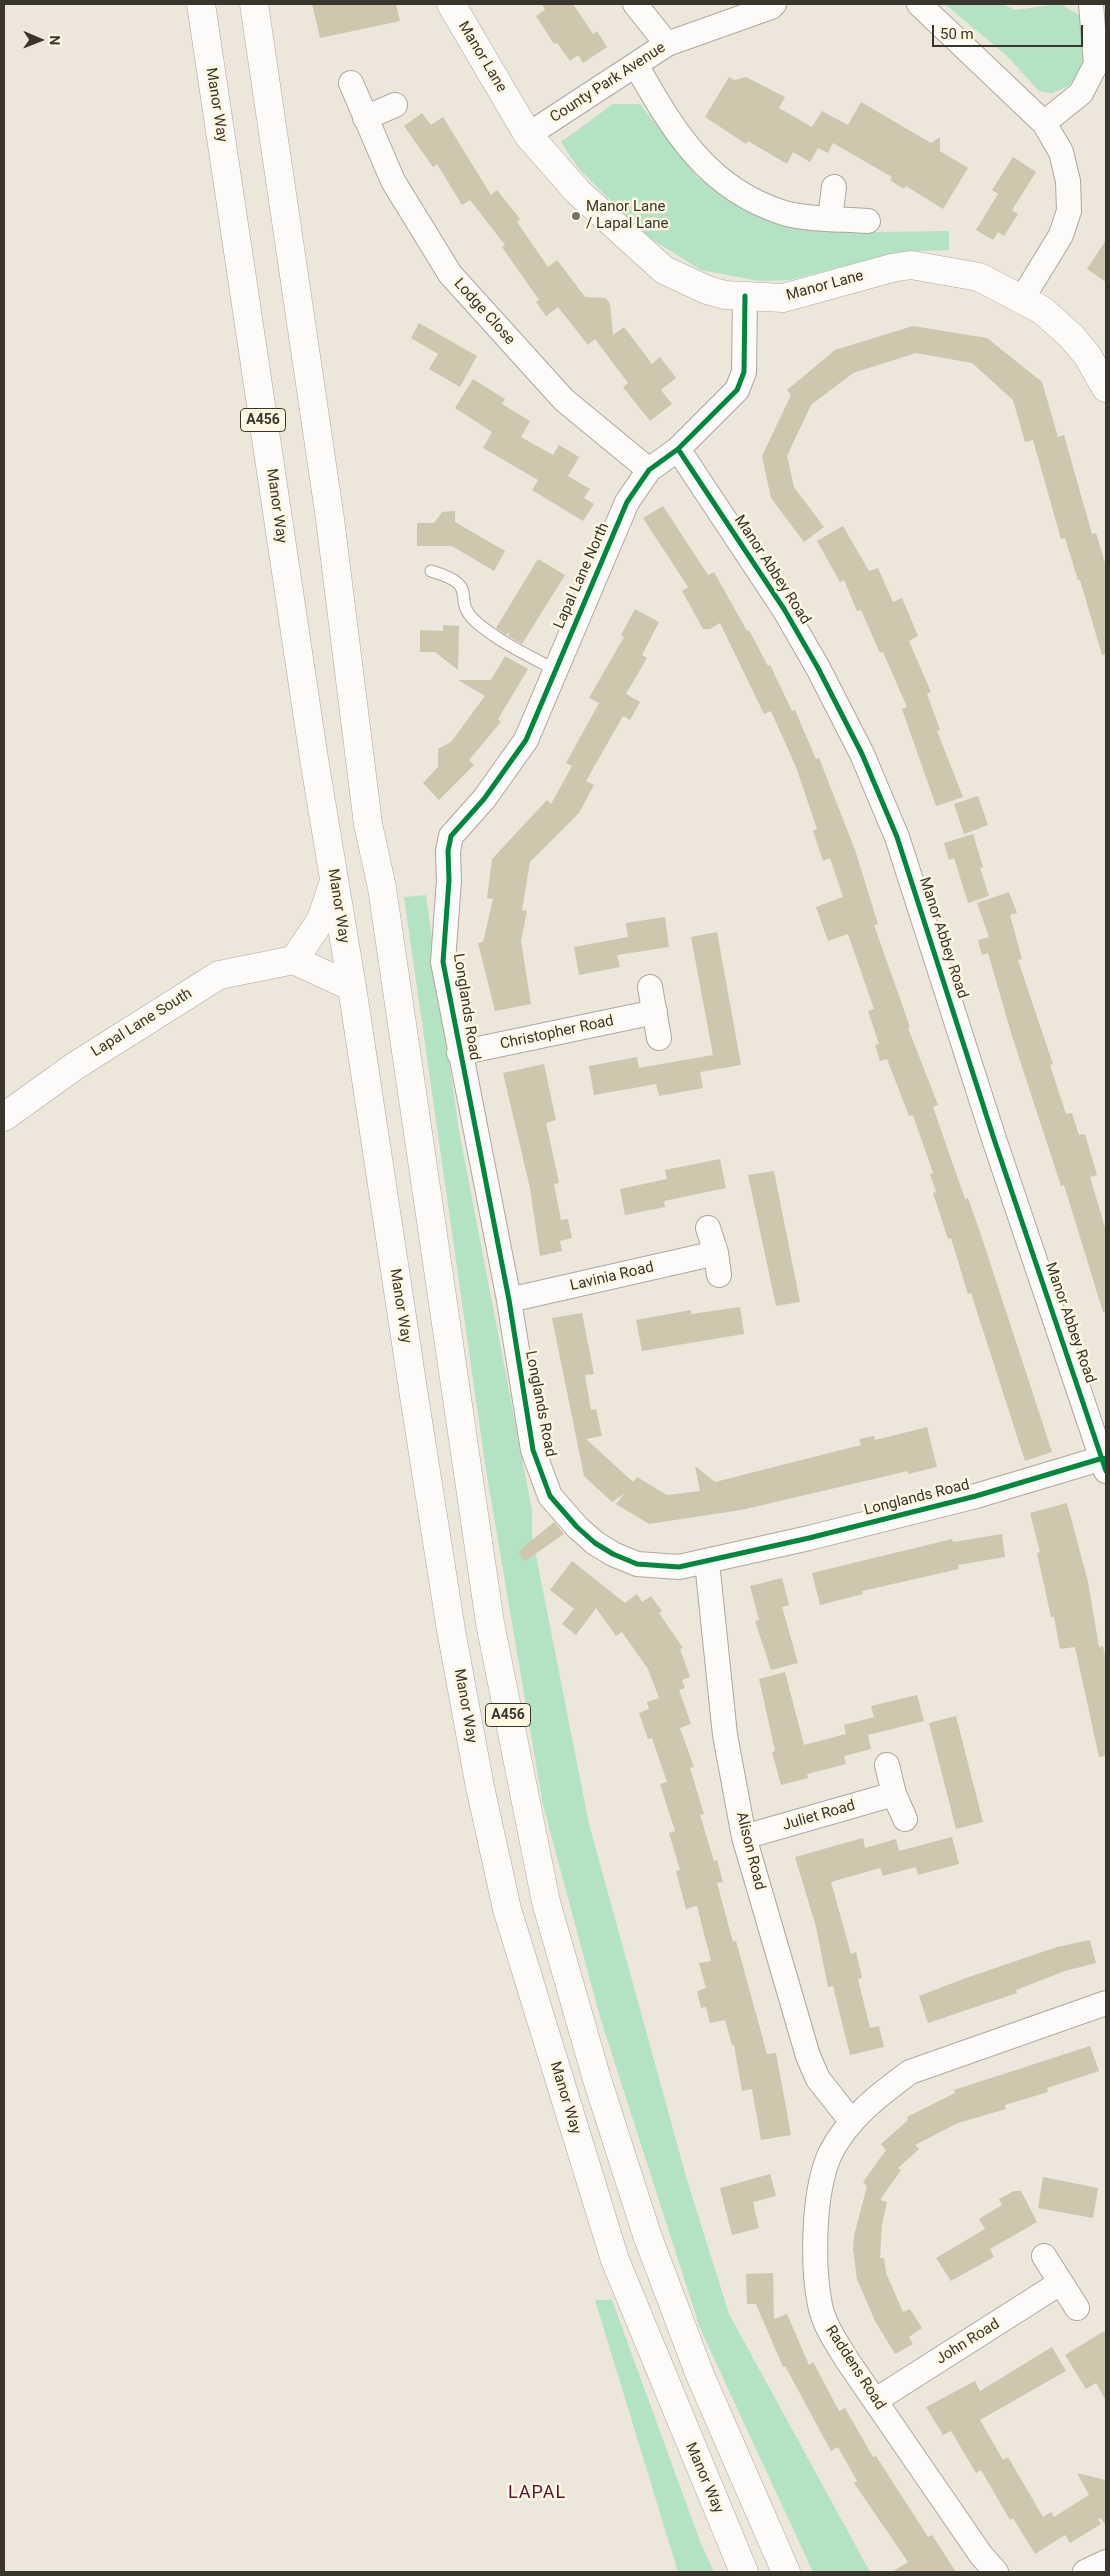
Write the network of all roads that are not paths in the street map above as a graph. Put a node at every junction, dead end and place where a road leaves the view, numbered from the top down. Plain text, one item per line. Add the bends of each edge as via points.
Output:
1 (201, 4) edge
2 (254, 4) edge
3 (451, 4) edge
4 (635, 4) edge
5 (774, 4) edge
6 (919, 4) edge
7 (1091, 4) edge
8 (667, 44) junction
9 (636, 65) junction
10 (351, 83) dead end
11 (395, 105) dead end
12 (365, 118) junction
13 (1044, 123) junction
14 (528, 135) junction
15 (834, 187) dead end
16 (830, 218) junction
17 (868, 221) dead end
18 (746, 296) junction
19 (1022, 299) junction
20 (1106, 388) edge
21 (678, 449) junction
22 (649, 470) junction
23 (431, 571) dead end
24 (554, 670) junction
25 (449, 880) joint
26 (334, 881) junction
27 (294, 960) junction
28 (650, 986) dead end
29 (352, 987) junction
30 (656, 1012) junction
31 (659, 1038) dead end
32 (459, 1053) junction
33 (4, 1117) edge
34 (708, 1228) dead end
35 (509, 1300) junction
36 (1105, 1464) edge
37 (707, 1562) junction
38 (887, 1765) dead end
39 (894, 1794) junction
40 (905, 1819) dead end
41 (744, 1837) junction
42 (1106, 2003) edge
43 (852, 2122) junction
44 (1044, 2256) dead end
45 (1060, 2283) junction
46 (1077, 2308) dead end
47 (876, 2400) junction
48 (1106, 2562) edge
49 (744, 2572) edge
50 (786, 2572) edge
51 (996, 2572) edge
52 (1085, 2572) edge

1 - 26 main road, Manor Way / A456
2 - 50 main road, A456 via 330,519 368,824 382,888 460,1430 490,1623 546,1902 596,2076 647,2235 700,2375
3 - 14 main road, Manor Lane
4 - 8 street
5 - 8 street, County Park Avenue
6 - 13 street
7 - 13 street via 1096,64 1081,93
8 - 9 street, County Park Avenue
9 - 14 street, County Park Avenue
9 - 16 street via 697,160 756,201 785,213
10 - 12 street, Lodge Close
11 - 12 street
12 - 22 street, Lodge Close via 393,181 450,274 564,400
13 - 19 street via 1061,152 1068,181 1070,211 1061,235
14 - 18 main road, Manor Lane via 578,192 664,270 707,290
15 - 16 street
16 - 17 street
18 - 19 main road, Manor Lane via 783,298 911,265 979,277
18 - 21 street, Lapal Lane North via 744,372 737,390
19 - 20 main road, Manor Lane via 1042,310 1071,336 1087,355
21 - 22 street, Lapal Lane North
21 - 36 street, Manor Abbey Road via 784,609 818,668 876,787 897,837 994,1139
22 - 24 street, Lapal Lane North via 628,502
23 - 24 lane via 459,582 464,590 466,608 474,620 494,636
24 - 25 street, Lapal Lane North via 526,740 484,799 451,836
25 - 32 street, Longlands Road via 443,962
26 - 27 main road via 321,920
26 - 29 main road, Manor Way / A456
27 - 29 main road
27 - 33 main road, Lapal Lane South via 219,975 75,1066
28 - 30 street
29 - 49 main road, Manor Way / A456 via 451,1630 507,1909 615,2260
30 - 31 street
30 - 32 street, Christopher Road
32 - 35 street, Longlands Road
34 - 35 street, Lavinia Road via 717,1264
35 - 37 street, Longlands Road via 533,1450 550,1496 595,1542 638,1564 679,1566
36 - 37 street, Longlands Road
37 - 41 street, Alison Road via 725,1735
38 - 39 street
39 - 40 street
39 - 41 street, Juliet Road
41 - 43 street, Alison Road via 808,2056 818,2079
42 - 43 street, Raddens Road via 910,2072
43 - 47 street, Raddens Road via 830,2154 819,2195 815,2259 820,2306 828,2329
44 - 45 street
45 - 46 street
45 - 47 street, John Road
47 - 51 street, Raddens Road via 981,2555
48 - 52 street

